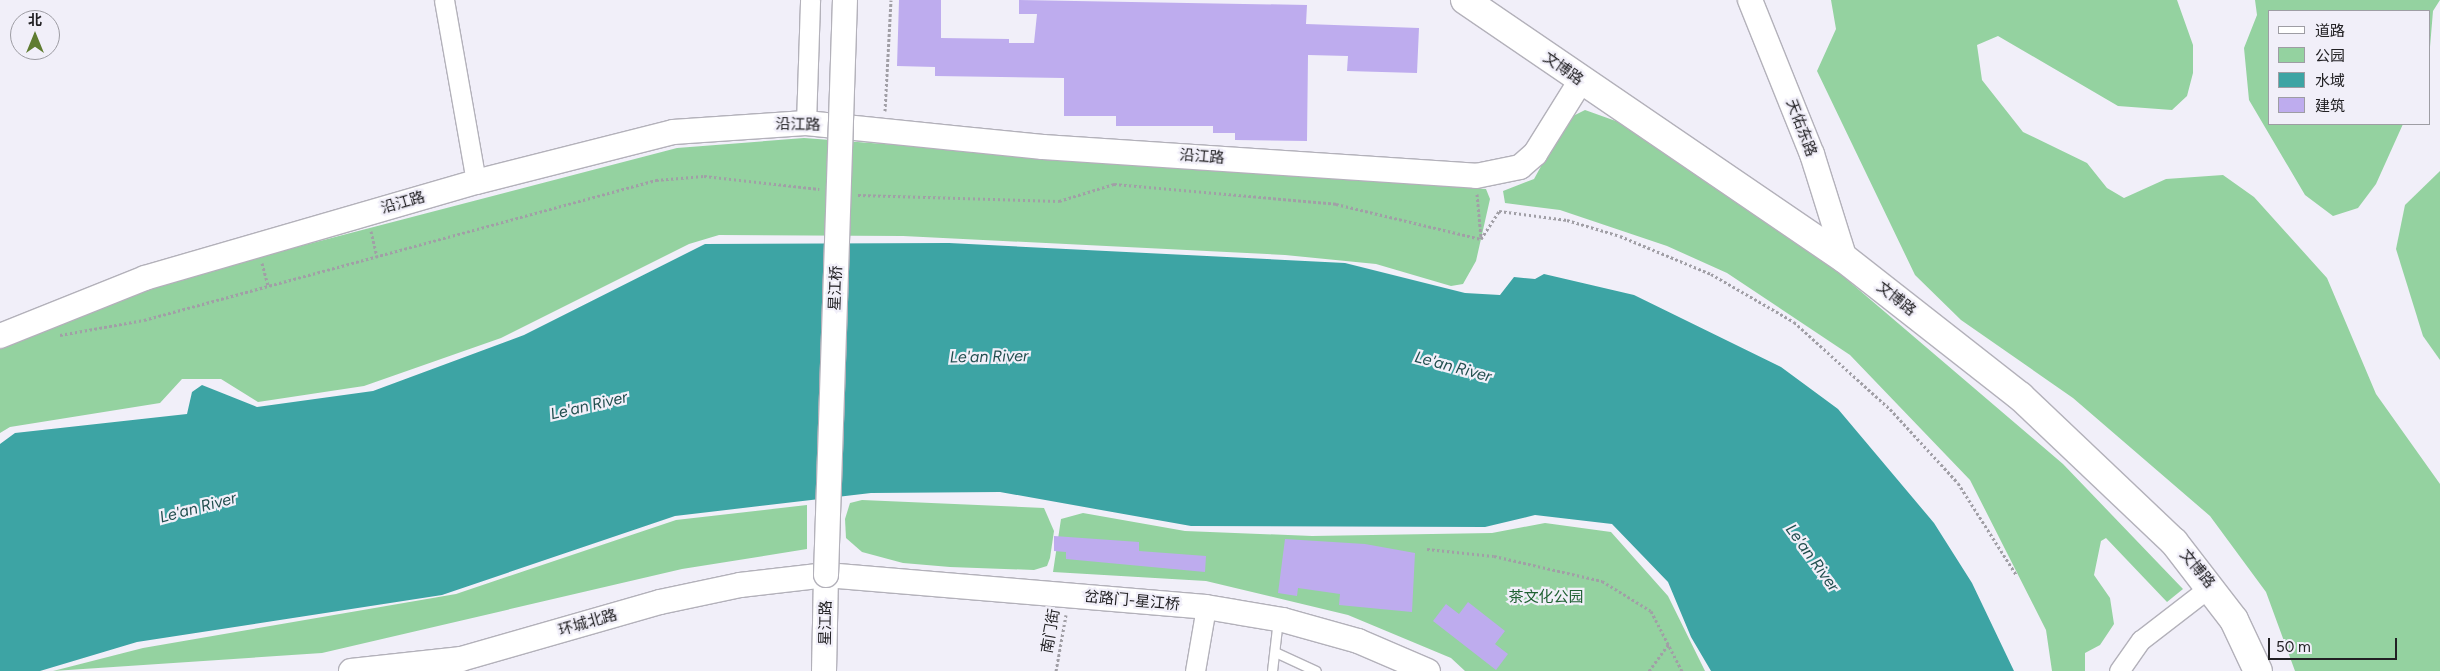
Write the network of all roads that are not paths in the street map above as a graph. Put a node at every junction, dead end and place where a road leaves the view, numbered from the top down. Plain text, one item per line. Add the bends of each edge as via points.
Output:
1 (444, 0) edge
2 (810, 0) edge
3 (845, 0) edge
4 (1465, 0) edge
5 (1750, 0) edge
6 (1580, 82) junction
7 (806, 123) junction
8 (476, 182) junction
9 (1845, 259) junction
10 (0, 336) edge
11 (826, 575) junction
12 (2211, 586) junction
13 (1206, 607) junction
14 (1278, 619) junction
15 (1275, 652) junction
16 (461, 665) edge
17 (351, 671) edge
18 (824, 671) edge
19 (1195, 671) edge
20 (1272, 671) edge
21 (1316, 671) edge
22 (1428, 671) edge
23 (2119, 671) edge
24 (2258, 671) edge

1 - 8 street
2 - 7 street
3 - 11 street, 星江桥, bridge
4 - 6 main road, 文博路
5 - 9 street, 天佑东路 via 1812,154
6 - 7 street, 沿江路 via 1535,154 1520,167 1476,176 884,132
6 - 9 main road, 文博路
7 - 8 street, 沿江路 via 673,132
8 - 10 street, 沿江路 via 144,278
9 - 12 main road, 文博路 via 2020,396 2133,502
11 - 13 street, 岔路门-星江桥
11 - 16 street, 环城北路 via 740,585 660,602
11 - 18 street, 星江路
12 - 23 street via 2141,640
12 - 24 main road, 文博路
13 - 14 street, 岔路门-星江桥
13 - 19 street
14 - 15 lane
14 - 22 street, 岔路门-星江桥 via 1358,641
15 - 20 lane
15 - 21 lane
16 - 17 street, 环城北路

